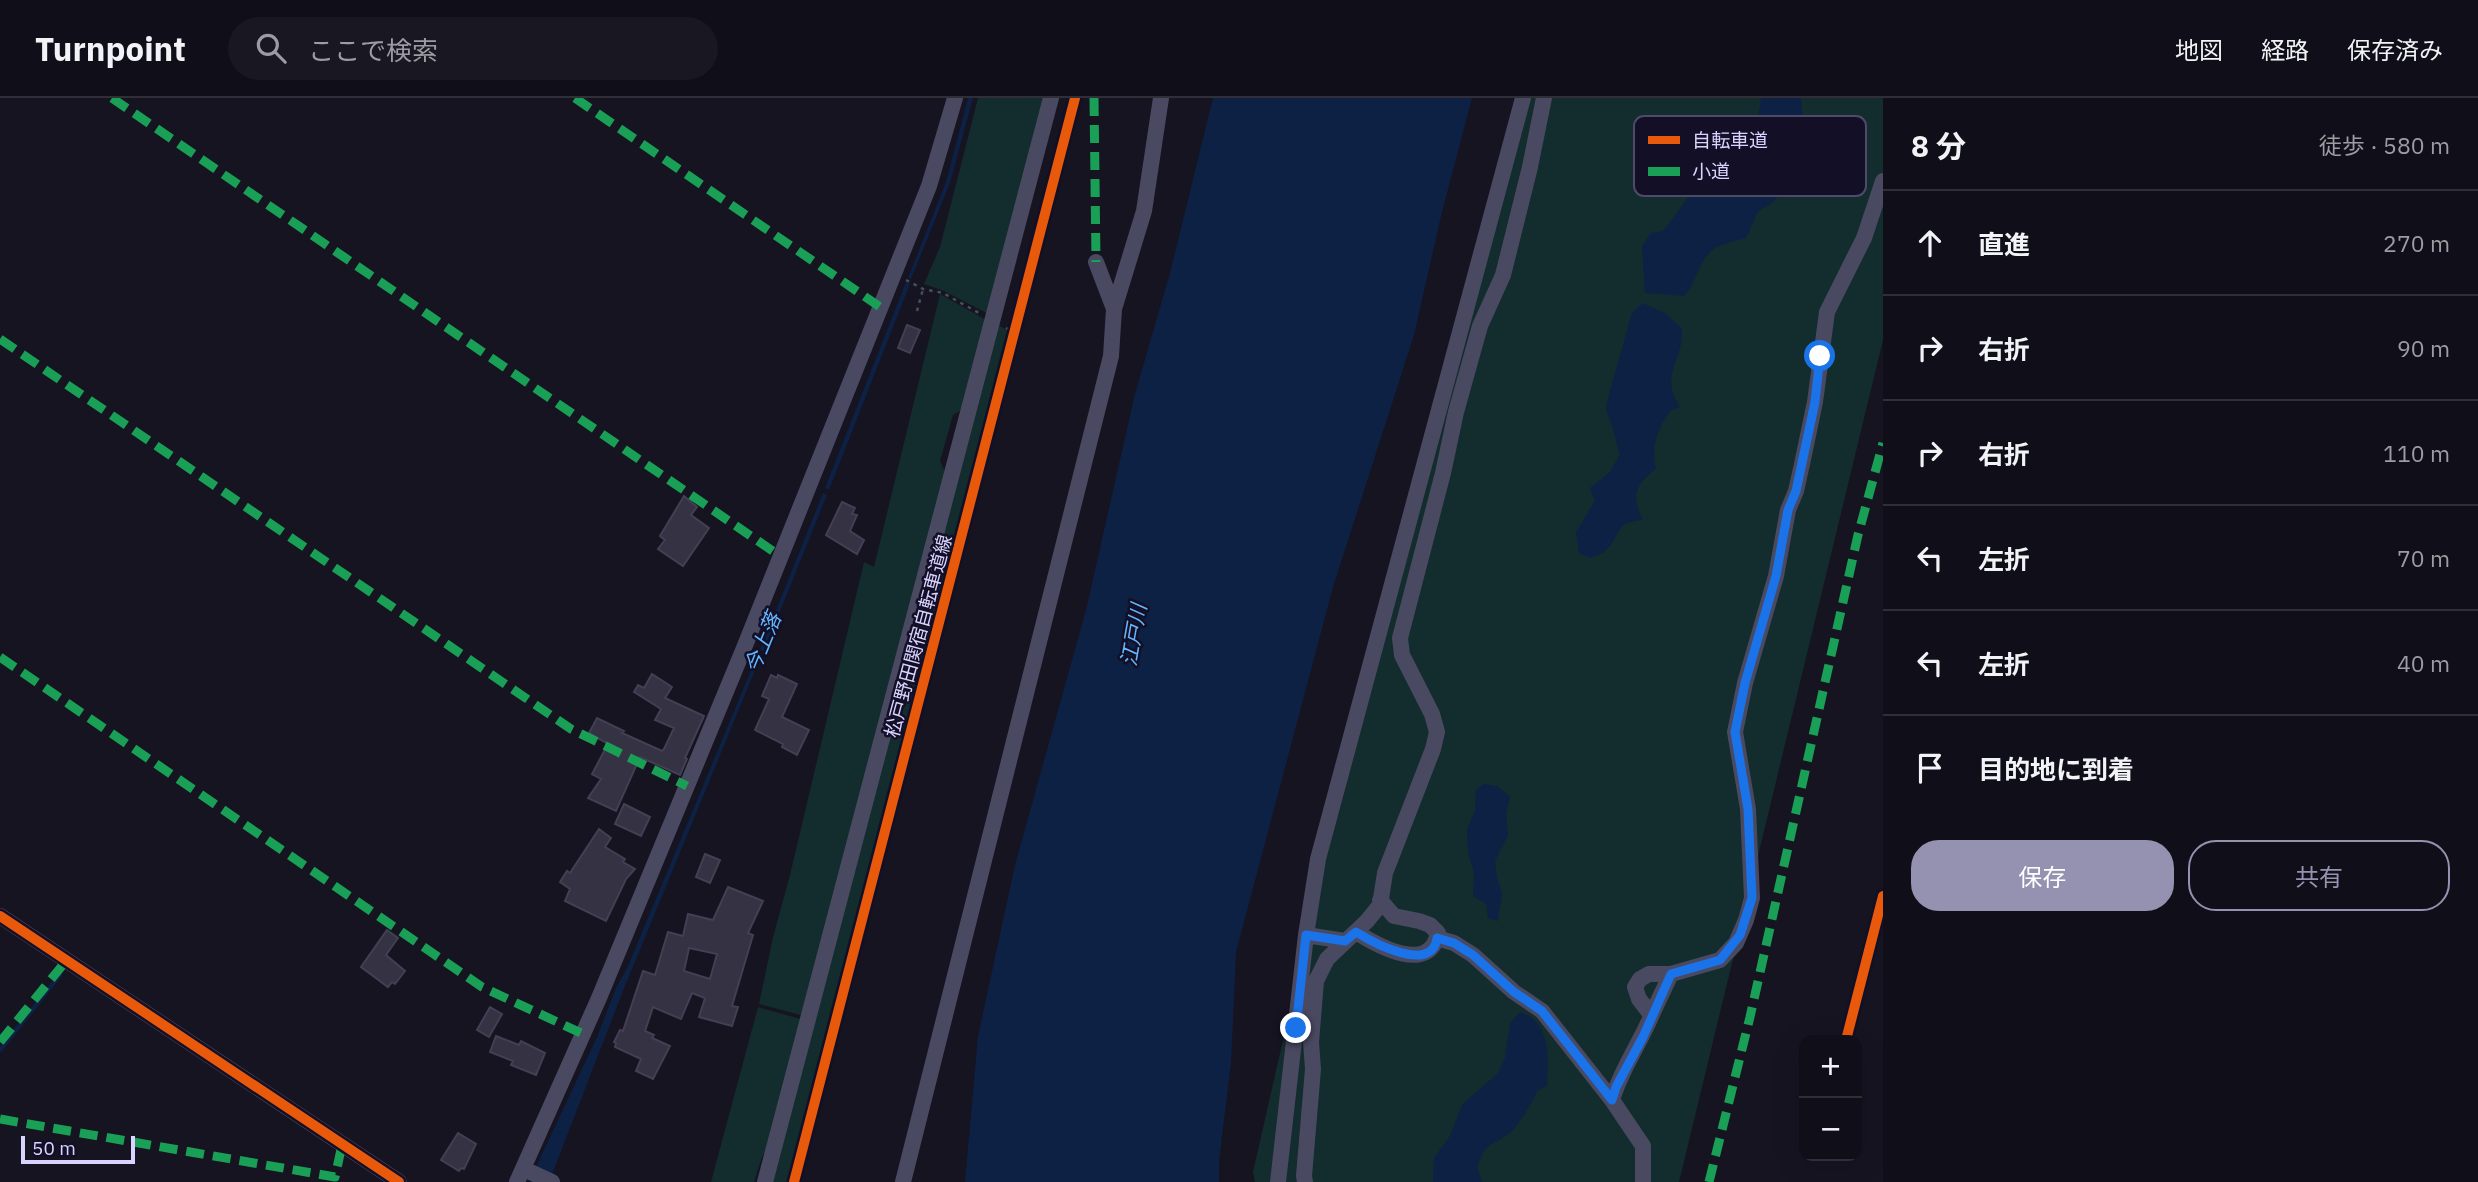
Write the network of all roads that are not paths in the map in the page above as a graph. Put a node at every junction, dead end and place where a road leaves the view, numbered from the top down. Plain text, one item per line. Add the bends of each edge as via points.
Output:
1 (955, 98) edge
2 (1051, 98) edge
3 (1161, 98) edge
4 (1523, 98) edge
5 (1544, 98) edge
6 (1883, 181) edge
7 (1096, 262) dead end
8 (1114, 309) junction
9 (1380, 900) junction
10 (0, 916) edge
11 (1306, 935) junction
12 (1350, 937) junction
13 (1437, 938) junction
14 (1671, 974) junction
15 (1653, 1012) junction
16 (1612, 1100) junction
17 (523, 1174) edge
18 (551, 1181) edge
19 (398, 1182) edge
20 (765, 1182) edge
21 (903, 1182) edge
22 (1279, 1182) edge
23 (1305, 1182) edge
24 (1643, 1182) edge

1 - 17 street via 929,186 744,648
2 - 20 street
3 - 8 street via 1144,211
4 - 11 street via 1318,859
5 - 9 street via 1503,275 1480,326 1400,638 1402,655 1437,732 1385,873
6 - 14 street via 1864,239 1827,312 1802,464 1735,732 1748,809 1752,898 1740,935 1720,960
7 - 8 street
8 - 21 street via 1111,356
9 - 12 street
9 - 13 street via 1394,916 1430,925
10 - 19 street
11 - 12 street
11 - 22 street
12 - 13 street via 1406,956 1427,953
12 - 23 street via 1327,959 1316,981
13 - 16 street via 1473,955 1542,1011
14 - 15 street
14 - 15 street via 1650,974 1636,987 1639,999
15 - 16 street
16 - 24 street via 1643,1146
17 - 18 street

